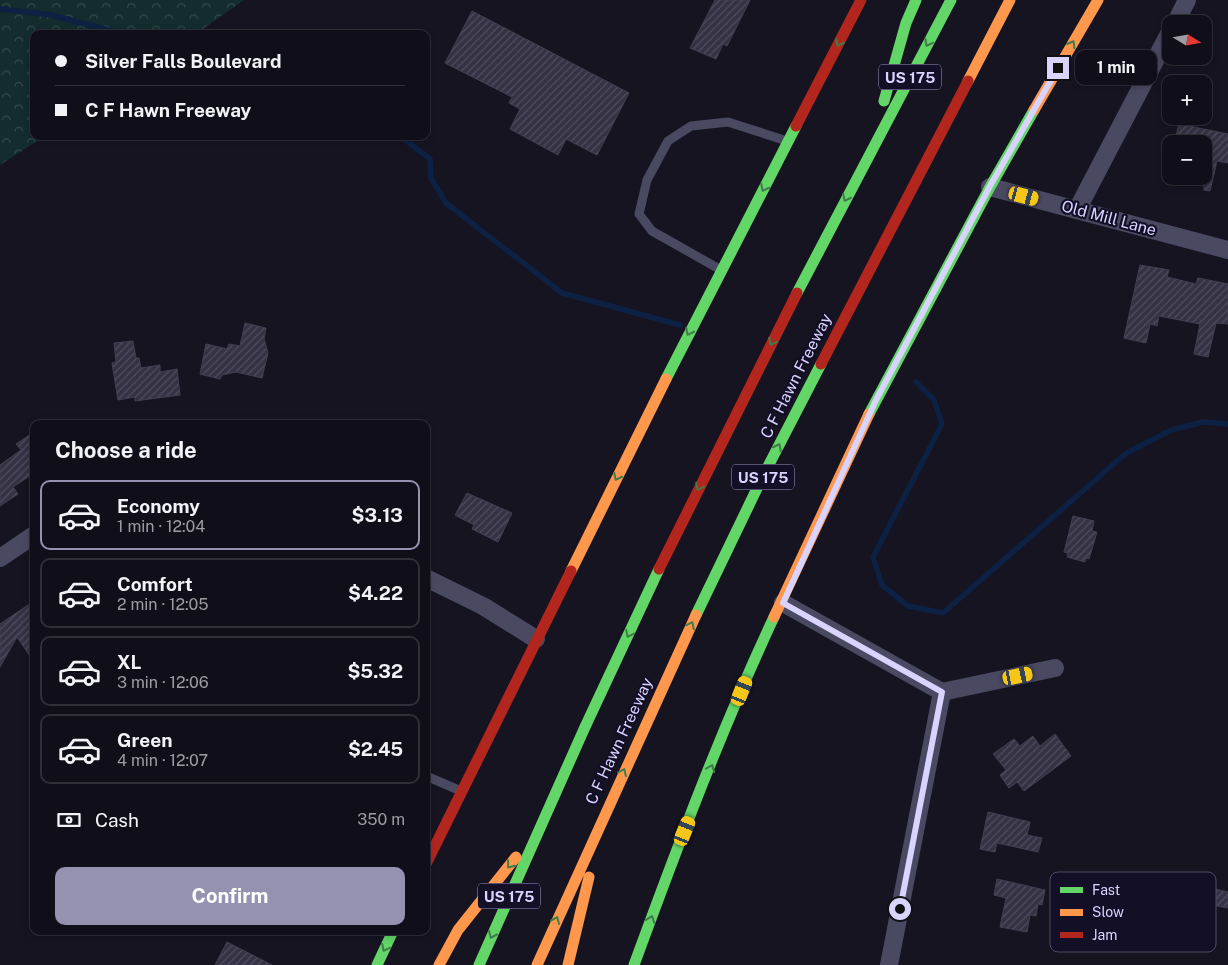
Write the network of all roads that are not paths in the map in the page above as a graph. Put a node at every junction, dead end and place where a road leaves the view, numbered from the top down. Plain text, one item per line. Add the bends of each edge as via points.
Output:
1 (861, 0) edge
2 (916, 0) edge
3 (951, 0) edge
4 (1010, 0) edge
5 (1098, 0) edge
6 (1187, 0) edge
7 (1179, 15) edge
8 (1162, 47) edge
9 (788, 142) junction
10 (869, 154) junction
11 (990, 186) junction
12 (1077, 210) junction
13 (1228, 250) edge
14 (721, 270) junction
15 (30, 538) edge
16 (0, 558) edge
17 (430, 580) edge
18 (783, 603) junction
19 (536, 639) junction
20 (1056, 668) dead end
21 (942, 692) junction
22 (430, 778) edge
23 (462, 791) junction
24 (601, 819) junction
25 (540, 826) junction
26 (430, 855) edge
27 (391, 935) edge
28 (377, 965) edge
29 (438, 965) edge
30 (479, 965) edge
31 (537, 965) edge
32 (568, 965) edge
33 (634, 965) edge
34 (889, 965) edge

1 -> 9 main road
2 - 10 main road via 906,23
3 -> 10 main road, US 175
24 -> 4 main road, C F Hawn Freeway / US 175 via 763,476
11 -> 5 main road
6 - 7 street
8 - 12 street
9 -> 14 main road
9 - 14 lane via 728,122 691,126 668,141 647,180 638,214 652,231
10 -> 25 main road, US 175 via 715,453
11 - 12 street, Old Mill Lane
11 - 18 main road via 876,400
12 - 13 street, Old Mill Lane
14 -> 19 main road
15 - 16 street
17 - 19 street via 484,606
18 - 21 street
33 -> 18 main road via 756,656
19 - 23 main road
20 - 21 street
21 - 34 street
22 - 23 lane
23 - 26 main road
31 -> 24 main road, C F Hawn Freeway / US 175
24 - 32 main road
25 -> 29 main road via 458,930
25 -> 30 main road, US 175
27 -> 28 main road

